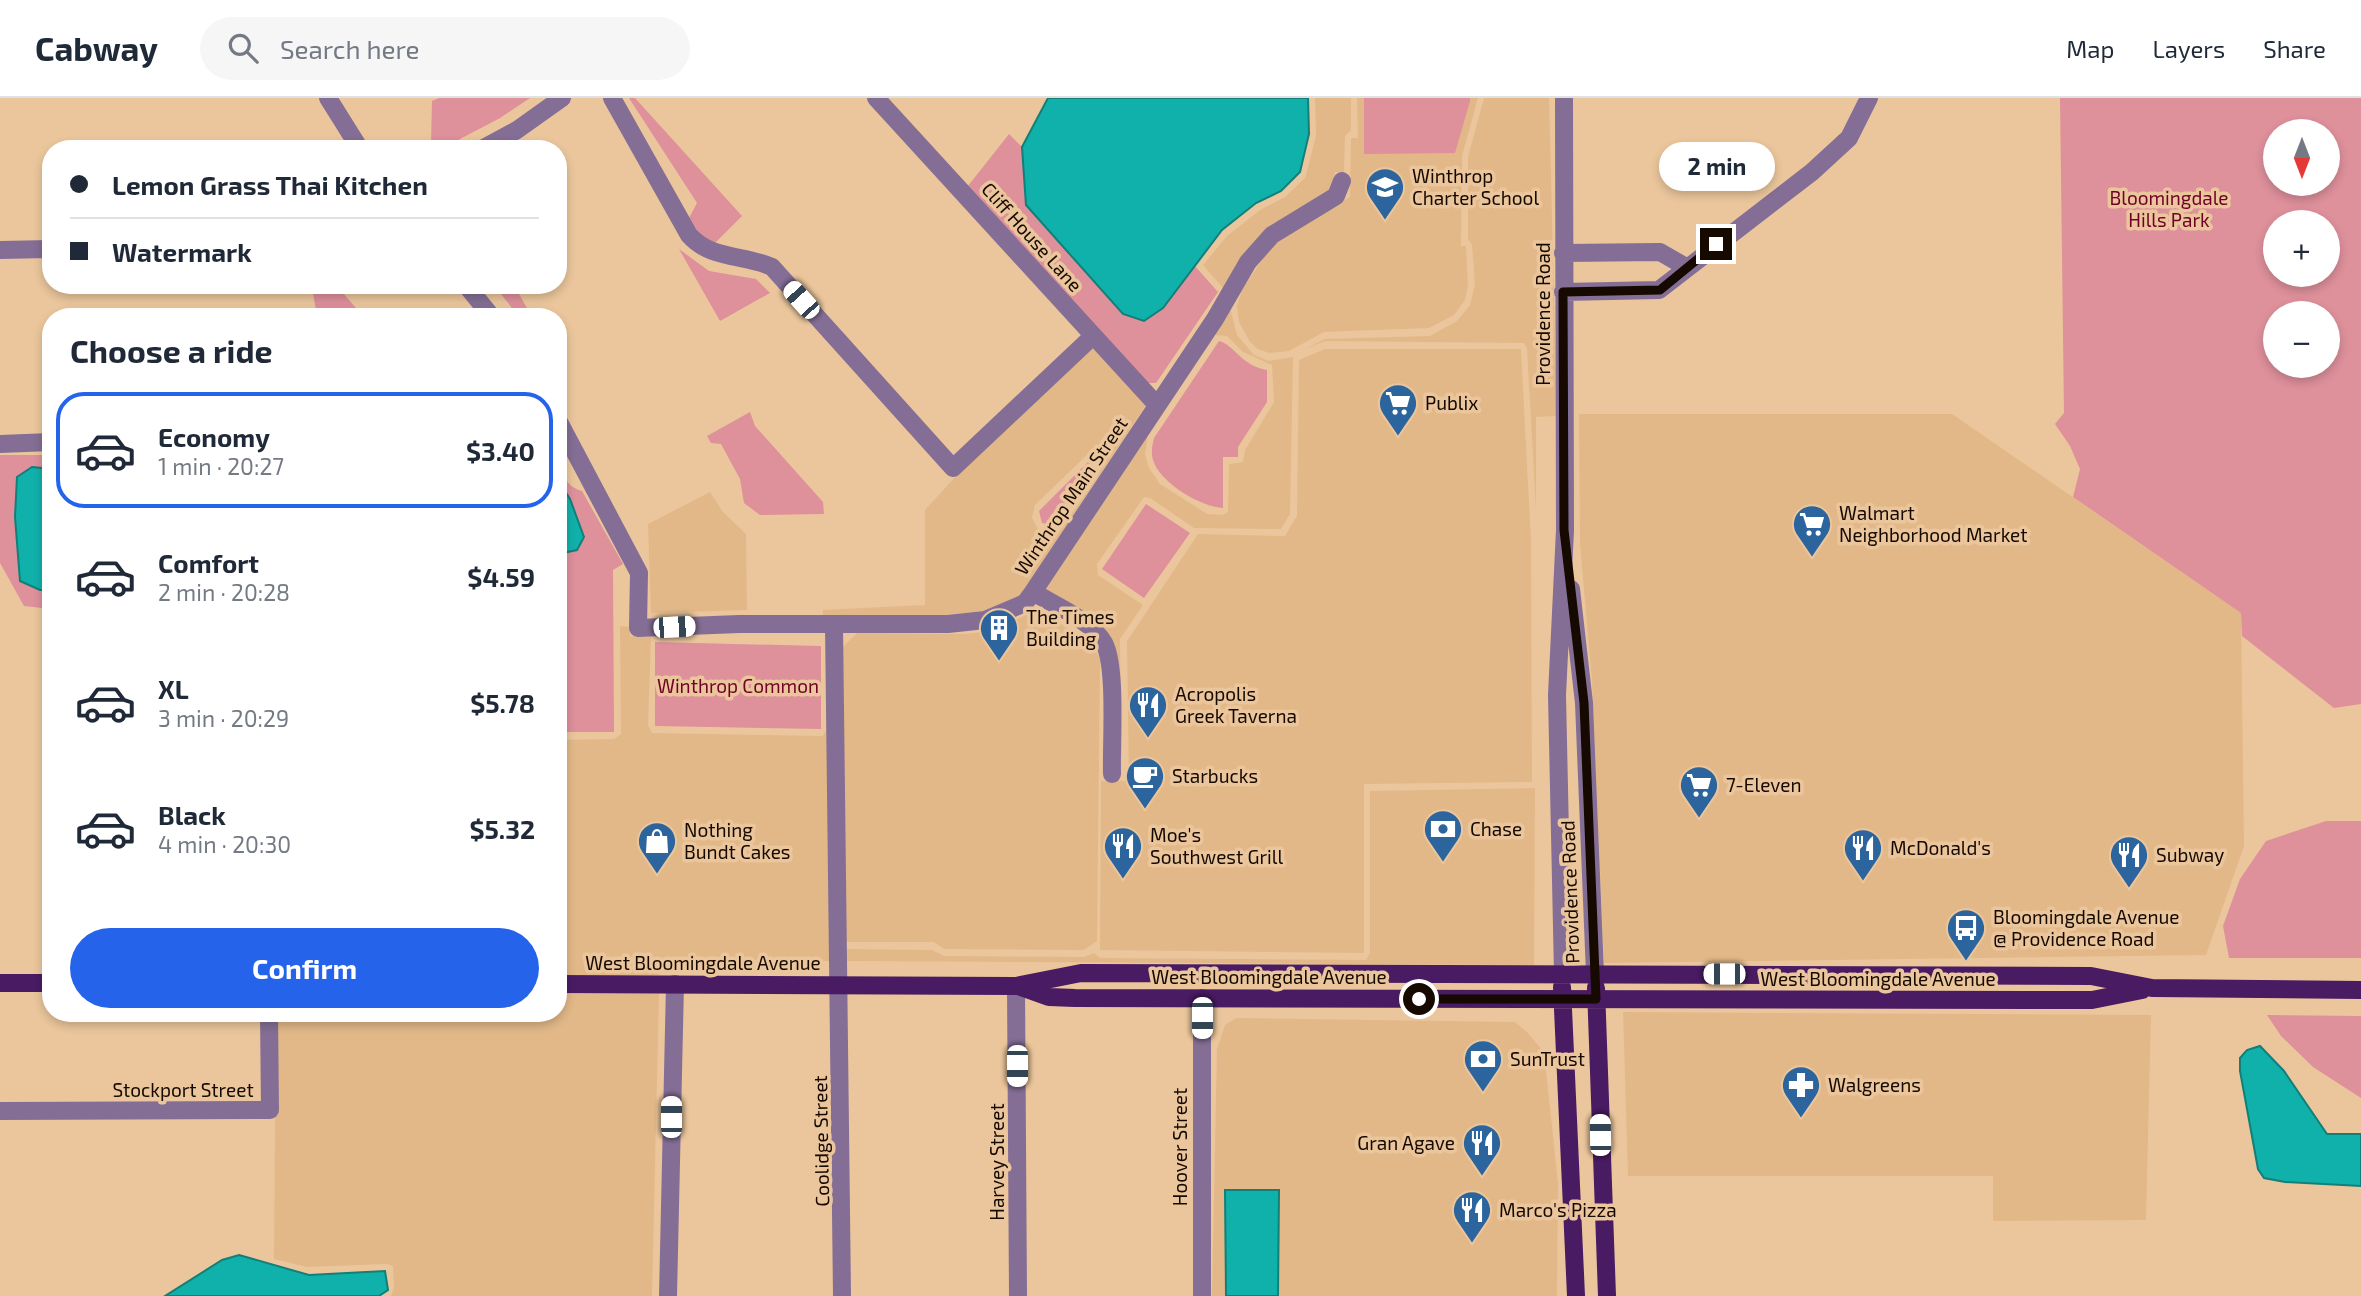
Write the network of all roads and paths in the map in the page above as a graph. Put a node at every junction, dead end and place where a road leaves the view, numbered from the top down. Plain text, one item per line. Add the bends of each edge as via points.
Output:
1 (328, 98) edge
2 (562, 98) edge
3 (612, 98) edge
4 (876, 98) edge
5 (1564, 98) edge
6 (1869, 98) edge
7 (354, 140) edge
8 (499, 140) edge
9 (1342, 181) dead end
10 (0, 250) edge
11 (42, 250) edge
12 (1563, 253) junction
13 (1686, 267) junction
14 (1563, 292) junction
15 (473, 294) edge
16 (485, 308) edge
17 (1093, 336) junction
18 (1156, 404) junction
19 (567, 437) edge
20 (42, 442) edge
21 (0, 444) edge
22 (1564, 530) junction
23 (1033, 592) junction
24 (834, 625) junction
25 (1112, 774) dead end
26 (1191, 973) junction
27 (1563, 974) junction
28 (1595, 974) junction
29 (0, 983) edge
30 (42, 984) edge
31 (567, 984) edge
32 (675, 984) junction
33 (840, 985) junction
34 (1016, 986) junction
35 (2152, 988) junction
36 (2361, 990) edge
37 (1074, 998) junction
38 (1202, 998) junction
39 (1562, 999) junction
40 (1596, 999) junction
41 (269, 1022) edge
42 (0, 1111) edge
43 (668, 1296) edge
44 (842, 1296) edge
45 (1018, 1296) edge
46 (1202, 1296) edge
47 (1576, 1296) edge
48 (1607, 1296) edge

1 - 7 street
2 - 8 street
3 - 17 street via 699,247 772,267 953,468
4 - 17 street, Cliff House Lane
5 - 12 street, Providence Road
6 - 13 street via 1849,138 1789,190
9 - 18 street, Winthrop Main Street via 1336,196 1284,226 1258,248
10 - 11 street
12 - 13 street via 1660,252
12 - 14 street, Providence Road
13 - 14 street via 1660,290
14 - 22 street, Providence Road
15 - 16 street
17 - 18 street, Cliff House Lane
18 - 23 street, Winthrop Main Street
19 - 24 street, Winthrop Main Street via 639,573 638,628
20 - 21 street
22 - 27 street, Providence Road via 1557,695
22 - 28 street, Providence Road via 1584,703
23 - 24 street, Winthrop Main Street via 1025,603 985,620
23 - 25 street via 1086,625 1104,642 1111,668
24 - 33 street, Coolidge Street
26 - 27 main road, West Bloomingdale Avenue
26 - 34 main road, West Bloomingdale Avenue via 1081,973
26 - 37 main road via 1177,986 1097,986
27 - 28 main road, West Bloomingdale Avenue
27 - 39 main road, Providence Road
28 - 35 main road, West Bloomingdale Avenue via 2091,976
28 - 40 main road, Providence Road
29 - 30 main road
31 - 32 main road, West Bloomingdale Avenue
32 - 33 main road, West Bloomingdale Avenue
32 - 43 street
33 - 34 main road, West Bloomingdale Avenue
33 - 44 street, Coolidge Street
34 - 37 main road, West Bloomingdale Avenue via 1049,997
34 - 45 street, Harvey Street
35 - 36 main road, West Bloomingdale Avenue
35 - 40 main road, West Bloomingdale Avenue via 2092,1000
37 - 38 main road, West Bloomingdale Avenue
38 - 39 main road, West Bloomingdale Avenue
38 - 46 street, Hoover Street
39 - 40 main road, West Bloomingdale Avenue
39 - 47 main road, Providence Road
40 - 48 main road, Providence Road
41 - 42 street, Stockport Street via 270,1110

